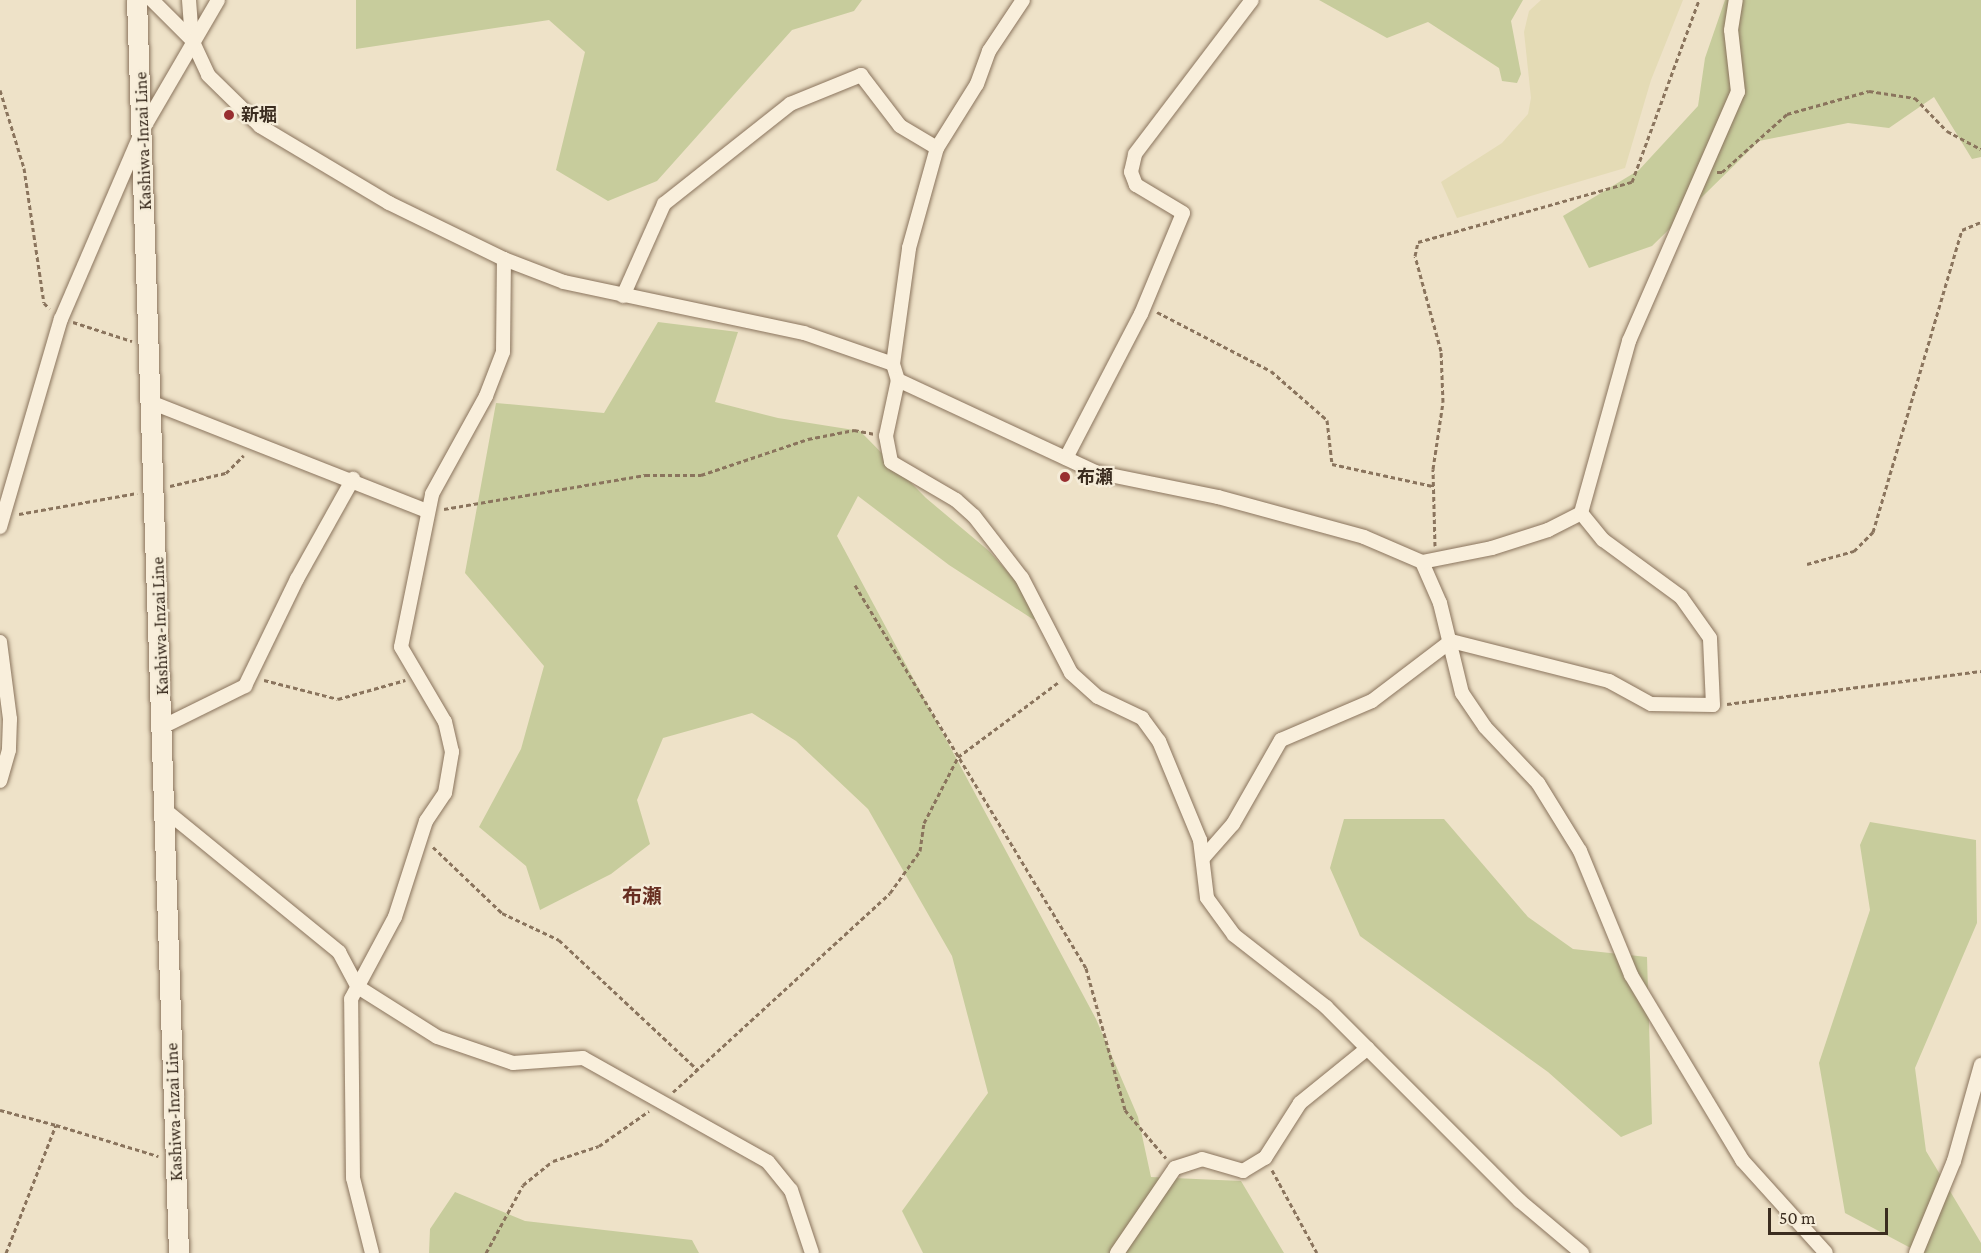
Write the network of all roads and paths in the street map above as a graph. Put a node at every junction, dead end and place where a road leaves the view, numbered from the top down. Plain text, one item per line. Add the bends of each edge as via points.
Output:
1 (137, 0) edge
2 (152, 0) edge
3 (189, 0) edge
4 (218, 0) edge
5 (1023, 0) edge
6 (1252, 0) edge
7 (1699, 0) edge
8 (1736, 0) edge
9 (192, 40) junction
10 (0, 90) edge
11 (2, 104) edge
12 (143, 129) junction
13 (938, 148) junction
14 (1981, 149) edge
15 (1703, 171) junction
16 (1981, 222) edge
17 (504, 259) junction
18 (623, 296) junction
19 (1145, 306) junction
20 (61, 319) junction
21 (151, 347) junction
22 (893, 364) junction
23 (898, 380) junction
24 (153, 403) junction
25 (886, 436) junction
26 (1065, 458) junction
27 (353, 479) junction
28 (1434, 486) junction
29 (427, 511) junction
30 (1581, 513) junction
31 (0, 526) edge
32 (1436, 557) junction
33 (1422, 562) junction
34 (1807, 564) dead end
35 (855, 585) dead end
36 (1451, 641) junction
37 (0, 642) edge
38 (1981, 671) edge
39 (1071, 672) junction
40 (250, 677) junction
41 (418, 677) junction
42 (1713, 705) junction
43 (162, 727) junction
44 (958, 758) junction
45 (0, 781) edge
46 (165, 810) junction
47 (421, 835) junction
48 (1204, 857) junction
49 (358, 987) junction
50 (1368, 1048) junction
51 (1981, 1065) edge
52 (698, 1070) junction
53 (663, 1101) junction
54 (0, 1110) edge
55 (56, 1125) junction
56 (1265, 1158) junction
57 (175, 1161) junction
58 (1175, 1168) junction
59 (6, 1253) edge
60 (179, 1253) edge
61 (372, 1253) edge
62 (486, 1253) edge
63 (812, 1253) edge
64 (1117, 1253) edge
65 (1317, 1253) edge
66 (1582, 1253) edge
67 (1826, 1253) edge
68 (1916, 1253) edge

1 - 12 main road, Kashiwa-Inzai Line
2 - 9 street
3 - 9 street
4 - 9 street
5 - 13 street via 989,51 978,84
6 - 19 street via 1135,154 1131,172 1136,185 1183,213
7 - 28 path via 1632,182 1418,242 1415,256 1441,351 1443,402
8 - 15 street via 1731,30 1738,92
9 - 12 street
9 - 17 street via 208,75 260,126 389,203
10 - 11 path
11 - 20 path via 24,168 44,303
12 - 20 street
12 - 21 main road, Kashiwa-Inzai Line
13 - 18 street via 900,126 861,75 790,104 664,204
13 - 22 street via 909,249
14 - 15 path via 1947,131 1915,98 1869,91 1787,114 1722,172
15 - 30 street via 1629,341
16 - 34 path via 1962,230 1873,532 1854,551
17 - 18 street via 564,282
17 - 29 street via 503,352
18 - 22 street via 759,320
19 - 26 street
19 - 28 path via 1271,371 1327,420 1332,464
20 - 21 path
20 - 31 street
21 - 24 main road, Kashiwa-Inzai Line
22 - 23 street
23 - 25 street
23 - 26 street
24 - 27 street
24 - 43 main road, Kashiwa-Inzai Line
25 - 29 path via 854,430 808,439 701,475 645,475 501,503
25 - 39 street via 891,462 956,500 1022,578
26 - 33 street via 1126,482 1218,498 1364,537
27 - 29 street
27 - 40 street via 297,579
28 - 32 path
29 - 41 street via 401,647
30 - 32 street via 1548,530 1492,548
30 - 42 street via 1603,540 1681,597 1710,638
32 - 33 street
33 - 36 street
35 - 44 path
36 - 42 street via 1609,681 1651,704
36 - 48 street via 1372,701 1281,740 1233,824
36 - 67 street via 1462,693 1485,727 1538,783 1580,851 1631,975 1742,1160
37 - 45 street via 10,719 9,750
38 - 42 path
39 - 44 path
39 - 48 street via 1098,697 1142,718 1159,741
40 - 41 path via 338,699
40 - 43 street via 245,687
41 - 47 street via 445,722 452,752 445,793
43 - 46 main road, Kashiwa-Inzai Line
44 - 52 path via 924,823 920,851 890,893
44 - 58 path via 1086,968 1125,1110
46 - 49 street via 339,952
46 - 57 main road, Kashiwa-Inzai Line
47 - 49 street via 394,917
47 - 52 path via 502,913 559,940
48 - 50 street via 1207,898 1234,935 1326,1007
49 - 53 street via 437,1036 513,1063 583,1058
49 - 61 street via 351,999 348,1038 353,1178
50 - 56 street via 1300,1103
50 - 66 street via 1520,1201
51 - 68 street via 1954,1161
52 - 53 path
53 - 62 path via 599,1146 553,1161 523,1185
53 - 63 street via 768,1162 790,1190
54 - 55 path
55 - 57 path
55 - 59 path
56 - 58 street via 1243,1171 1203,1159
56 - 65 path
57 - 60 main road, Kashiwa-Inzai Line
58 - 64 street

